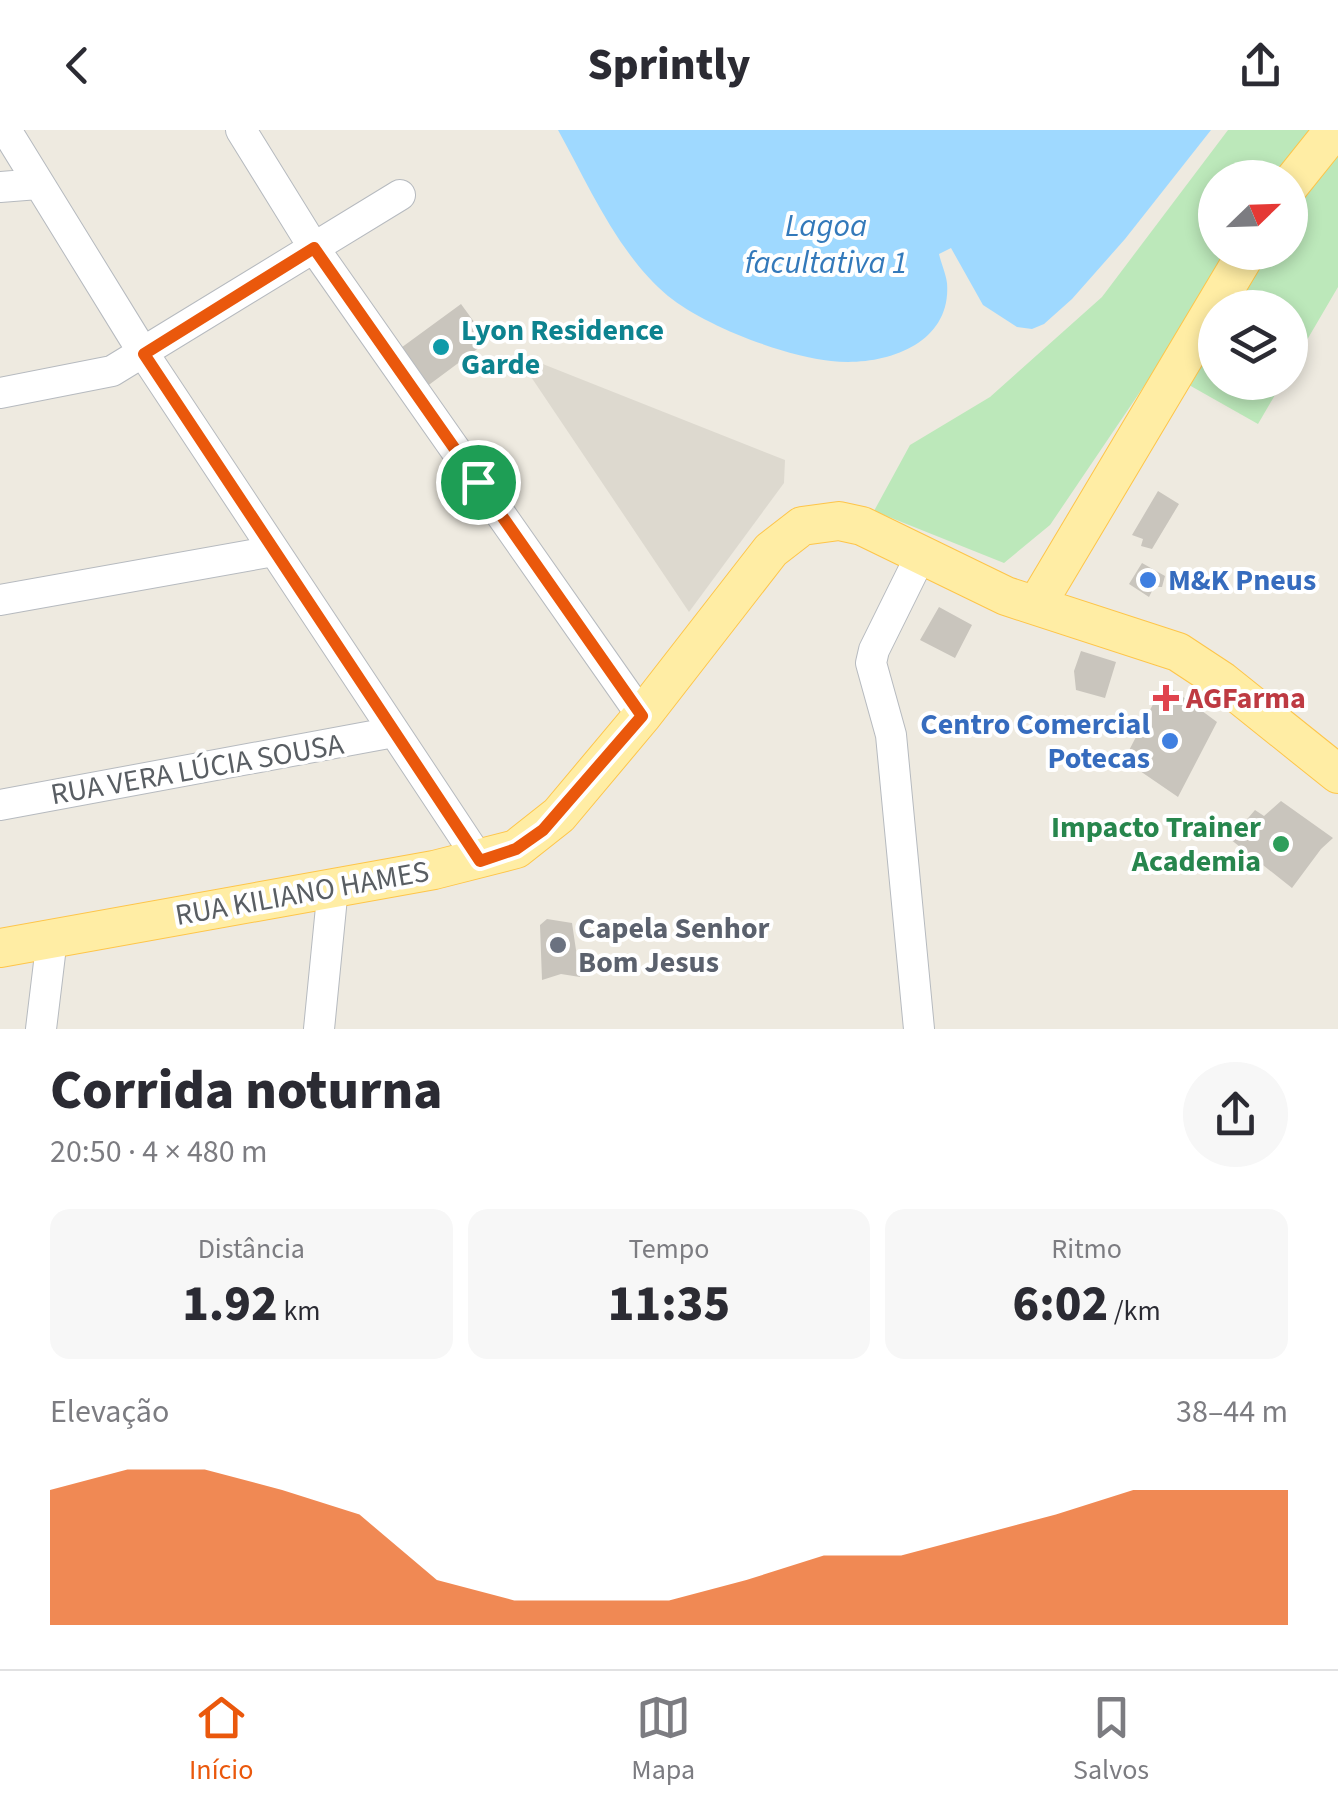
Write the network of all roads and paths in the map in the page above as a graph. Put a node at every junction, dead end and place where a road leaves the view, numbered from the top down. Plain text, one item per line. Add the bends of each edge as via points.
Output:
1 (6, 130) edge
2 (241, 130) edge
3 (1334, 130) edge
4 (1308, 162) edge
5 (38, 184) junction
6 (0, 187) edge
7 (400, 194) dead end
8 (314, 248) junction
9 (1237, 270) edge
10 (144, 354) junction
11 (0, 393) edge
12 (274, 551) junction
13 (920, 557) junction
14 (0, 600) edge
15 (1037, 604) junction
16 (642, 716) junction
17 (394, 732) junction
18 (1336, 767) edge
19 (0, 805) edge
20 (480, 861) junction
21 (333, 888) junction
22 (52, 938) junction
23 (0, 948) edge
24 (40, 1029) edge
25 (319, 1029) edge
26 (919, 1029) edge

1 - 5 street
2 - 8 street
3 - 4 main road
5 - 6 street
5 - 10 street
7 - 8 street
8 - 10 street
8 - 16 street
9 - 15 main road
10 - 11 street via 112,372
10 - 12 street
12 - 14 street
12 - 17 street
13 - 15 main road, RUA KILIANO HAMES
13 - 16 main road, RUA KILIANO HAMES via 862,526 802,526 750,573
13 - 26 street via 871,662 891,735
15 - 18 main road, RUA KILIANO HAMES via 1178,652
16 - 20 main road, RUA KILIANO HAMES via 543,830 516,849
17 - 19 street, RUA VERA LÚCIA SOUSA
17 - 20 street
20 - 21 main road, RUA KILIANO HAMES
21 - 22 main road, RUA KILIANO HAMES
21 - 25 street
22 - 23 main road, RUA KILIANO HAMES
22 - 24 street

